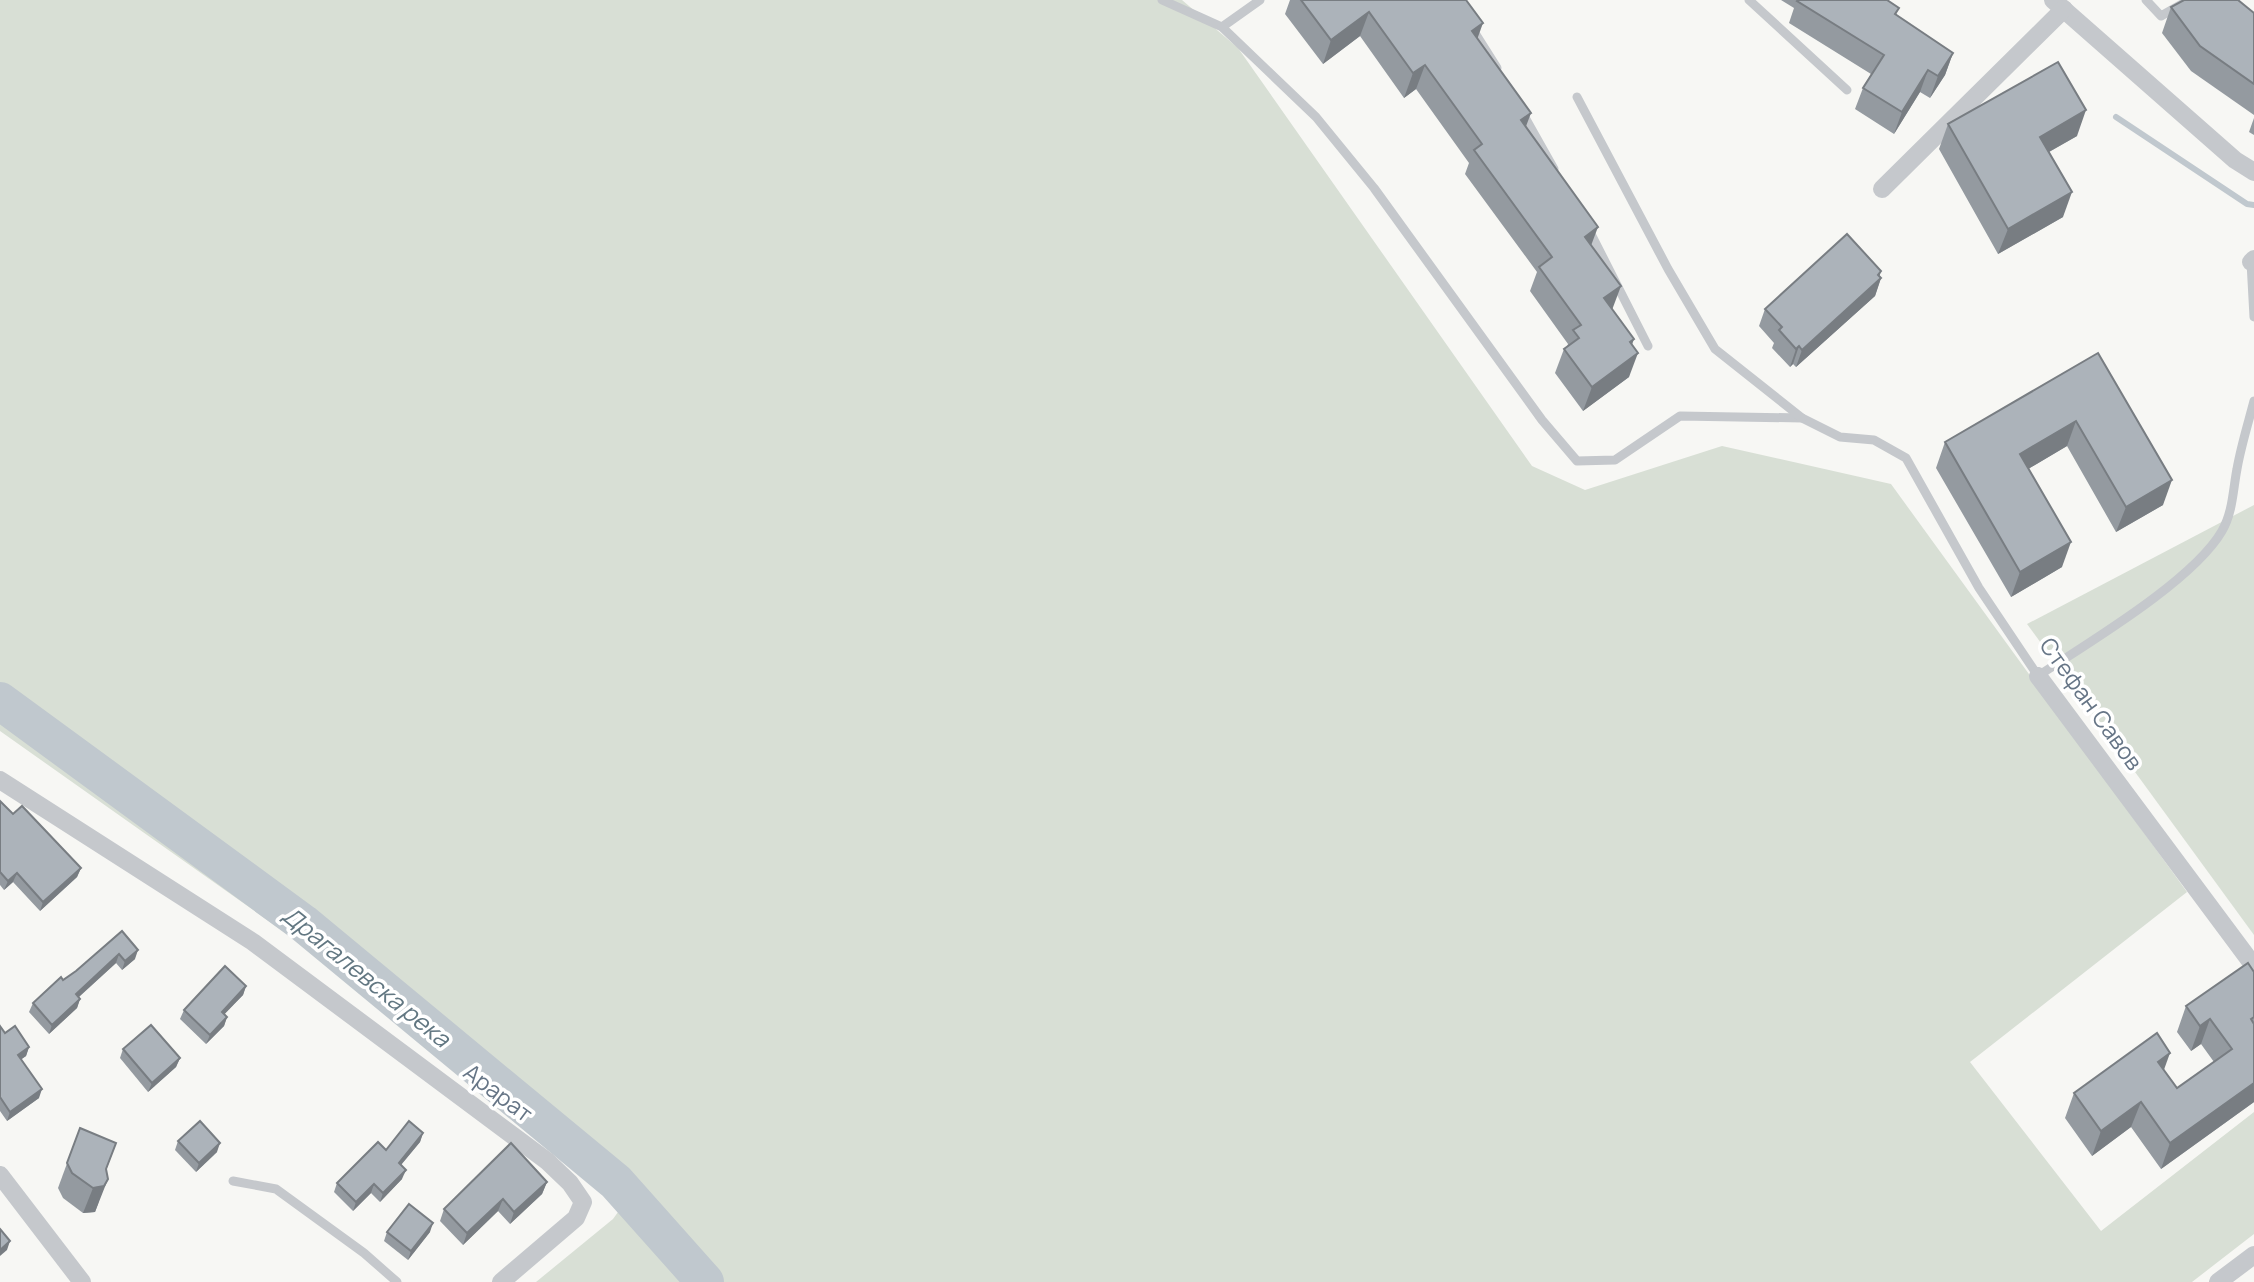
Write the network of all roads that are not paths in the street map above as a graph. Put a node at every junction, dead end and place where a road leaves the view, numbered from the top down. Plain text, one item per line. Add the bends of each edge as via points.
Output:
1 (1162, 0) edge
2 (1260, 0) edge
3 (1749, 0) edge
4 (2146, 0) edge
5 (2189, 0) edge
6 (2058, 4) edge
7 (1468, 22) edge
8 (1222, 27) junction
9 (1504, 80) edge
10 (1847, 90) dead end
11 (1577, 97) dead end
12 (1517, 103) edge
13 (2254, 172) edge
14 (1557, 174) edge
15 (1882, 189) dead end
16 (1584, 221) edge
17 (2253, 260) edge
18 (2254, 317) edge
19 (1648, 346) dead end
20 (2254, 401) edge
21 (1802, 418) junction
22 (2038, 676) junction
23 (0, 780) edge
24 (2254, 966) edge
25 (0, 1175) edge
26 (233, 1181) dead end
27 (2254, 1255) edge
28 (82, 1282) edge
29 (397, 1282) edge
30 (501, 1282) edge
31 (2218, 1282) edge

1 - 8 lane
2 - 8 lane
3 - 10 lane
4 - 5 lane via 2161,16
6 - 13 street
6 - 15 street
7 - 9 lane
8 - 21 lane via 1316,117 1577,461 1615,460 1681,416
11 - 21 lane via 1715,349
12 - 14 lane
16 - 19 lane
17 - 18 lane
20 - 22 lane via 2222,531 2177,578
21 - 22 lane, Стефан Савов via 1840,437 1881,443 1906,458 1979,588
22 - 24 street, Стефан Савов
23 - 30 street, Арарат via 253,942 547,1161 570,1183 583,1202 576,1218
25 - 28 street
26 - 29 lane via 276,1189 364,1252
27 - 31 street

